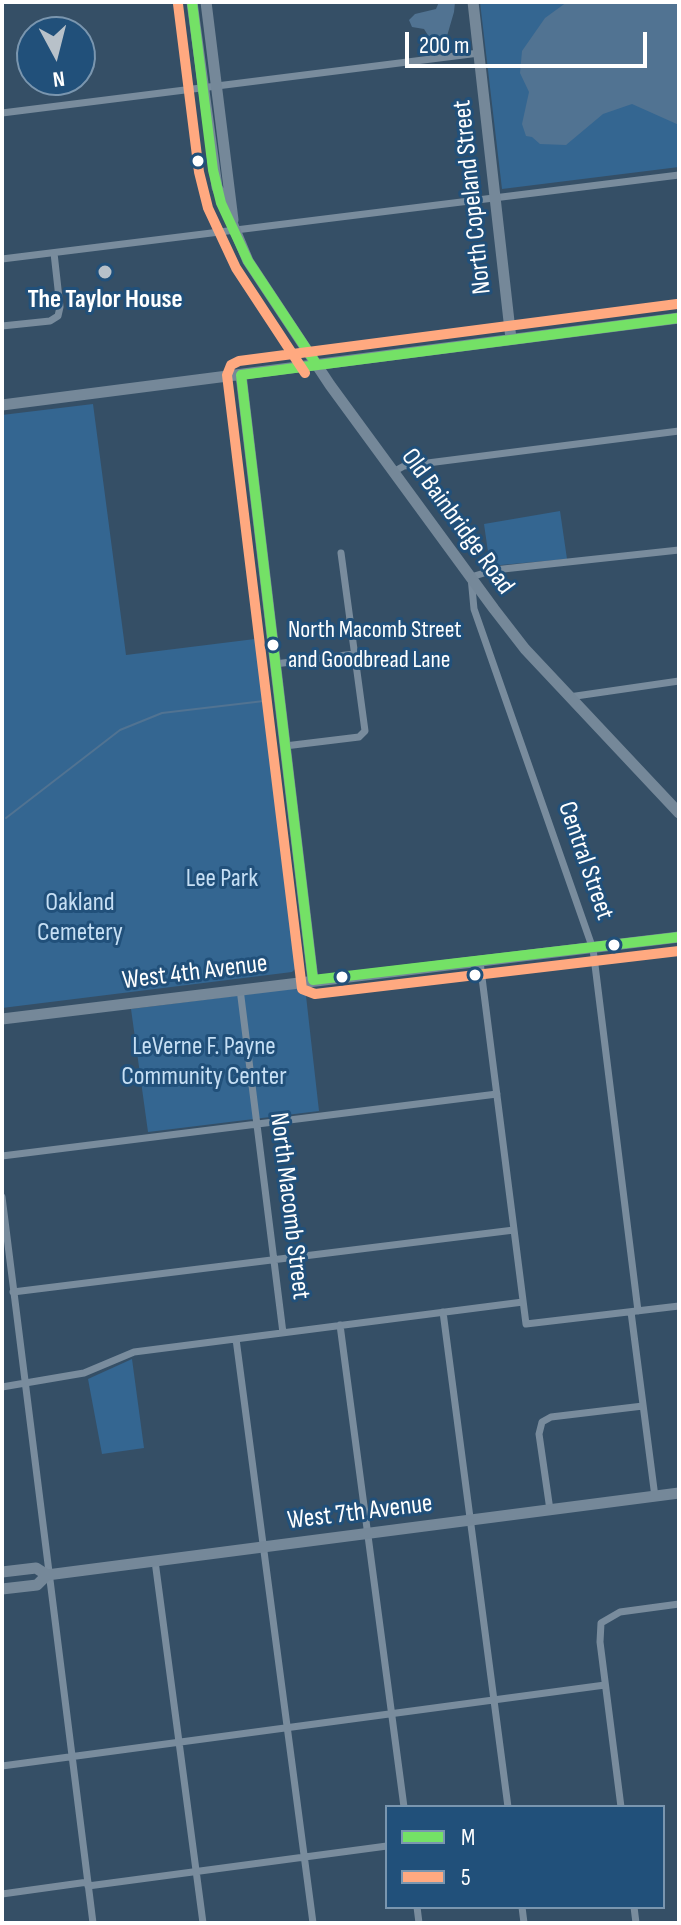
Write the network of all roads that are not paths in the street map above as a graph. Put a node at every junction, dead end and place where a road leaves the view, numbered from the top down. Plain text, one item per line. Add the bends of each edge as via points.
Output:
1 (192, 2) edge
2 (206, 2) edge
3 (473, 2) edge
4 (479, 53) junction
5 (216, 86) junction
6 (203, 88) junction
7 (2, 113) edge
8 (679, 175) edge
9 (495, 198) junction
10 (234, 230) junction
11 (54, 253) junction
12 (2, 259) edge
13 (679, 318) edge
14 (2, 326) edge
15 (511, 339) junction
16 (317, 365) junction
17 (241, 375) junction
18 (2, 405) edge
19 (679, 431) edge
20 (393, 472) junction
21 (679, 550) edge
22 (341, 553) dead end
23 (471, 577) junction
24 (354, 654) junction
25 (275, 664) junction
26 (679, 681) edge
27 (569, 697) junction
28 (285, 746) junction
29 (674, 801) edge
30 (679, 813) edge
31 (679, 937) edge
32 (593, 949) junction
33 (480, 962) junction
34 (313, 980) junction
35 (240, 989) junction
36 (2, 1019) edge
37 (497, 1094) junction
38 (257, 1124) junction
39 (2, 1156) edge
40 (2, 1197) edge
41 (514, 1230) junction
42 (274, 1260) junction
43 (13, 1292) junction
44 (523, 1302) junction
45 (679, 1306) edge
46 (634, 1311) junction
47 (443, 1312) junction
48 (340, 1325) junction
49 (283, 1333) junction
50 (236, 1339) junction
51 (23, 1384) junction
52 (2, 1387) edge
53 (643, 1406) junction
54 (679, 1493) edge
55 (655, 1497) junction
56 (550, 1510) junction
57 (470, 1521) junction
58 (368, 1534) junction
59 (264, 1547) junction
60 (155, 1561) junction
61 (2, 1572) edge
62 (47, 1575) junction
63 (2, 1589) edge
64 (679, 1604) edge
65 (605, 1685) junction
66 (494, 1701) junction
67 (392, 1715) junction
68 (288, 1729) junction
69 (178, 1743) junction
70 (71, 1757) junction
71 (2, 1766) edge
72 (404, 1805) edge
73 (508, 1805) edge
74 (621, 1805) edge
75 (385, 1846) edge
76 (305, 1857) junction
77 (196, 1872) junction
78 (88, 1884) junction
79 (2, 1894) edge
80 (93, 1923) edge
81 (203, 1923) edge
82 (313, 1923) edge

1 - 6 street
2 - 5 street
3 - 4 street, North Copeland Street
4 - 5 street
4 - 9 street, North Copeland Street
5 - 6 street
5 - 10 street
6 - 7 street
6 - 10 street via 217,187
8 - 9 street
9 - 10 street
9 - 15 street, North Copeland Street
10 - 11 street
10 - 16 street, Old Bainbridge Road via 248,261
11 - 12 street
11 - 14 street via 58,316
13 - 15 street
15 - 16 street
16 - 17 street
16 - 20 street, Old Bainbridge Road
17 - 18 street
17 - 25 street
19 - 20 street via 404,466
20 - 23 street, Old Bainbridge Road
21 - 23 street
22 - 24 street
23 - 27 street, Old Bainbridge Road
23 - 32 street, Central Street via 474,609
24 - 25 street
24 - 28 street via 364,734
25 - 28 street
26 - 27 street
27 - 29 street, Old Bainbridge Road
28 - 34 street
29 - 30 street, Old Bainbridge Road
31 - 32 street, West 4th Avenue
32 - 33 street, West 4th Avenue
32 - 46 street, Central Street
33 - 34 street, West 4th Avenue
33 - 37 street
34 - 35 street, West 4th Avenue
35 - 36 street, West 4th Avenue
35 - 38 street, North Macomb Street
37 - 38 street
37 - 41 street
38 - 39 street
38 - 42 street, North Macomb Street
40 - 43 street
41 - 42 street
41 - 44 street
42 - 43 street
42 - 49 street, North Macomb Street
43 - 51 street
44 - 46 street via 526,1324
44 - 47 street
45 - 46 street
46 - 53 street, Central Street
47 - 48 street
47 - 57 street
48 - 49 street
48 - 58 street
49 - 50 street
50 - 51 street via 134,1352 84,1373
50 - 59 street
51 - 52 street
51 - 62 street
53 - 55 street, Central Street
53 - 56 street via 551,1417 540,1426
54 - 55 street, West 7th Avenue
55 - 56 street, West 7th Avenue
56 - 57 street, West 7th Avenue
57 - 58 street, West 7th Avenue
57 - 66 street
58 - 59 street, West 7th Avenue
58 - 67 street
59 - 60 street, West 7th Avenue
59 - 68 street
60 - 62 street, West 7th Avenue
60 - 69 street
61 - 62 street, West 7th Avenue via 36,1568
62 - 63 street, West 7th Avenue via 37,1585
62 - 70 street
64 - 65 street via 605,1618 600,1642
65 - 66 street
65 - 74 street
66 - 67 street
66 - 73 street
67 - 68 street
67 - 72 street
68 - 69 street
68 - 76 street
69 - 70 street
69 - 77 street
70 - 71 street
70 - 78 street
75 - 76 street
76 - 77 street
76 - 82 street
77 - 78 street
77 - 81 street
78 - 79 street
78 - 80 street

